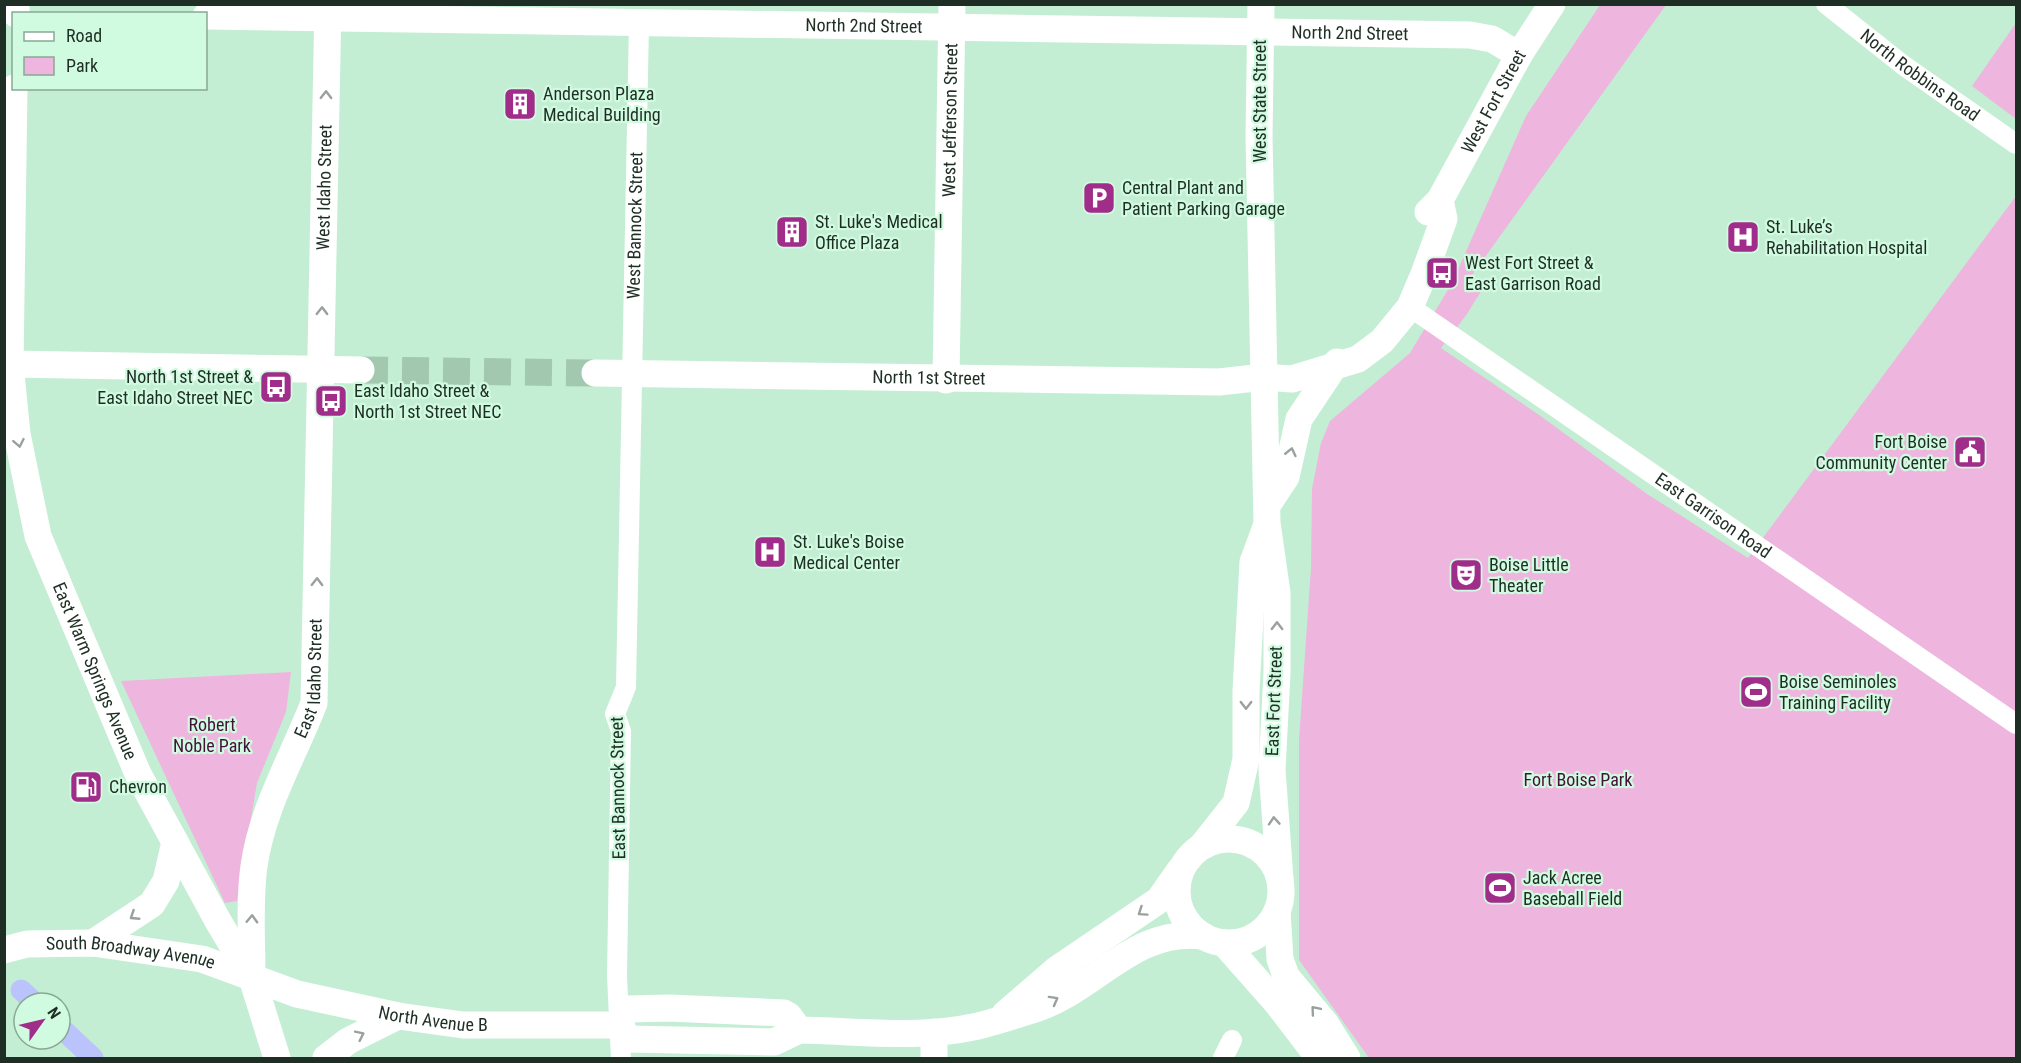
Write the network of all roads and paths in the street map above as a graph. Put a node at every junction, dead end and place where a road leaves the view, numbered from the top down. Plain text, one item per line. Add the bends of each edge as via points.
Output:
1 (1261, 4) edge
2 (1552, 4) edge
3 (1826, 4) edge
4 (328, 11) edge
5 (640, 14) edge
6 (207, 16) edge
7 (951, 16) edge
8 (1261, 32) junction
9 (1519, 55) junction
10 (14, 90) edge
11 (2016, 144) edge
12 (1440, 200) junction
13 (1410, 308) junction
14 (10, 364) junction
15 (321, 369) junction
16 (1330, 369) junction
17 (361, 370) tunnel mouth
18 (595, 373) tunnel mouth
19 (634, 374) junction
20 (1264, 377) junction
21 (946, 380) junction
22 (1267, 514) junction
23 (2016, 724) edge
24 (175, 842) junction
25 (1202, 846) junction
26 (1181, 869) junction
27 (1280, 879) junction
28 (1277, 911) junction
29 (1213, 939) junction
30 (93, 943) junction
31 (4, 950) edge
32 (252, 978) junction
33 (398, 1016) junction
34 (999, 1019) junction
35 (620, 1025) junction
36 (1232, 1040) dead end
37 (934, 1045) edge
38 (277, 1059) edge
39 (326, 1059) edge
40 (621, 1059) edge
41 (1223, 1059) edge
42 (1319, 1059) edge
43 (1347, 1059) edge

1 - 8 main road, West State Street
2 - 9 main road, West Fort Street
3 - 11 street, North Robbins Road
4 - 5 main road, North 2nd Street
4 - 6 main road, North 2nd Street
15 -> 4 main road, West Idaho Street
5 - 7 main road, North 2nd Street
5 - 19 street, West Bannock Street
7 - 8 main road, North 2nd Street
7 - 21 main road, West Jefferson Street
8 - 9 main road, North 2nd Street via 1470,35 1492,39
8 - 20 main road, West State Street
9 - 12 main road, West Fort Street
10 - 14 main road, East Warm Springs Avenue
12 - 13 main road, West Fort Street via 1444,219
12 - 16 main road, West Fort Street via 1426,214 1394,299 1376,325
13 - 16 main road, West Fort Street via 1382,341 1358,359
13 - 23 street, East Garrison Road
14 - 15 main road
14 -> 24 main road, East Warm Springs Avenue via 17,434 38,536 138,774
15 - 17 main road
32 -> 15 main road, East Idaho Street via 254,866 271,804 314,703
16 - 20 main road, West Fort Street via 1292,379
22 -> 16 main road via 1286,477 1299,418
18 - 19 main road, North 1st Street
19 - 21 main road, North 1st Street
19 - 35 street, East Bannock Street via 626,687 615,714 621,731 617,976
20 - 21 main road, North 1st Street via 1219,382
20 - 22 main road, East Fort Street
22 -> 25 main road, East Fort Street via 1253,562 1245,691 1246,759 1236,802
27 -> 22 main road, East Fort Street via 1272,770 1277,593
24 -> 30 main road via 166,881 153,904
24 - 32 main road, East Warm Springs Avenue
25 - 26 main road
25 - 27 main road via 1217,839 1249,843 1263,851
26 - 29 main road via 1177,900 1182,914 1191,927
26 -> 34 main road via 1158,900 1056,970
27 - 28 main road
28 - 29 main road via 1256,936 1240,942
43 -> 28 main road via 1325,1023 1286,976 1280,959
34 -> 29 main road via 1047,1004 1128,952 1156,940 1188,934
29 - 42 main road via 1277,1003
30 - 31 main road, South Broadway Avenue via 27,944
30 - 32 main road, South Broadway Avenue via 202,959
32 - 33 main road, North Avenue B via 297,994
32 - 38 main road, East Warm Springs Avenue
33 - 35 main road, North Avenue B via 464,1025
39 -> 33 main road via 348,1041
34 - 37 main road
35 - 37 main road via 628,1039 774,1042 800,1030
35 - 40 street, East Bannock Street
36 - 41 street

